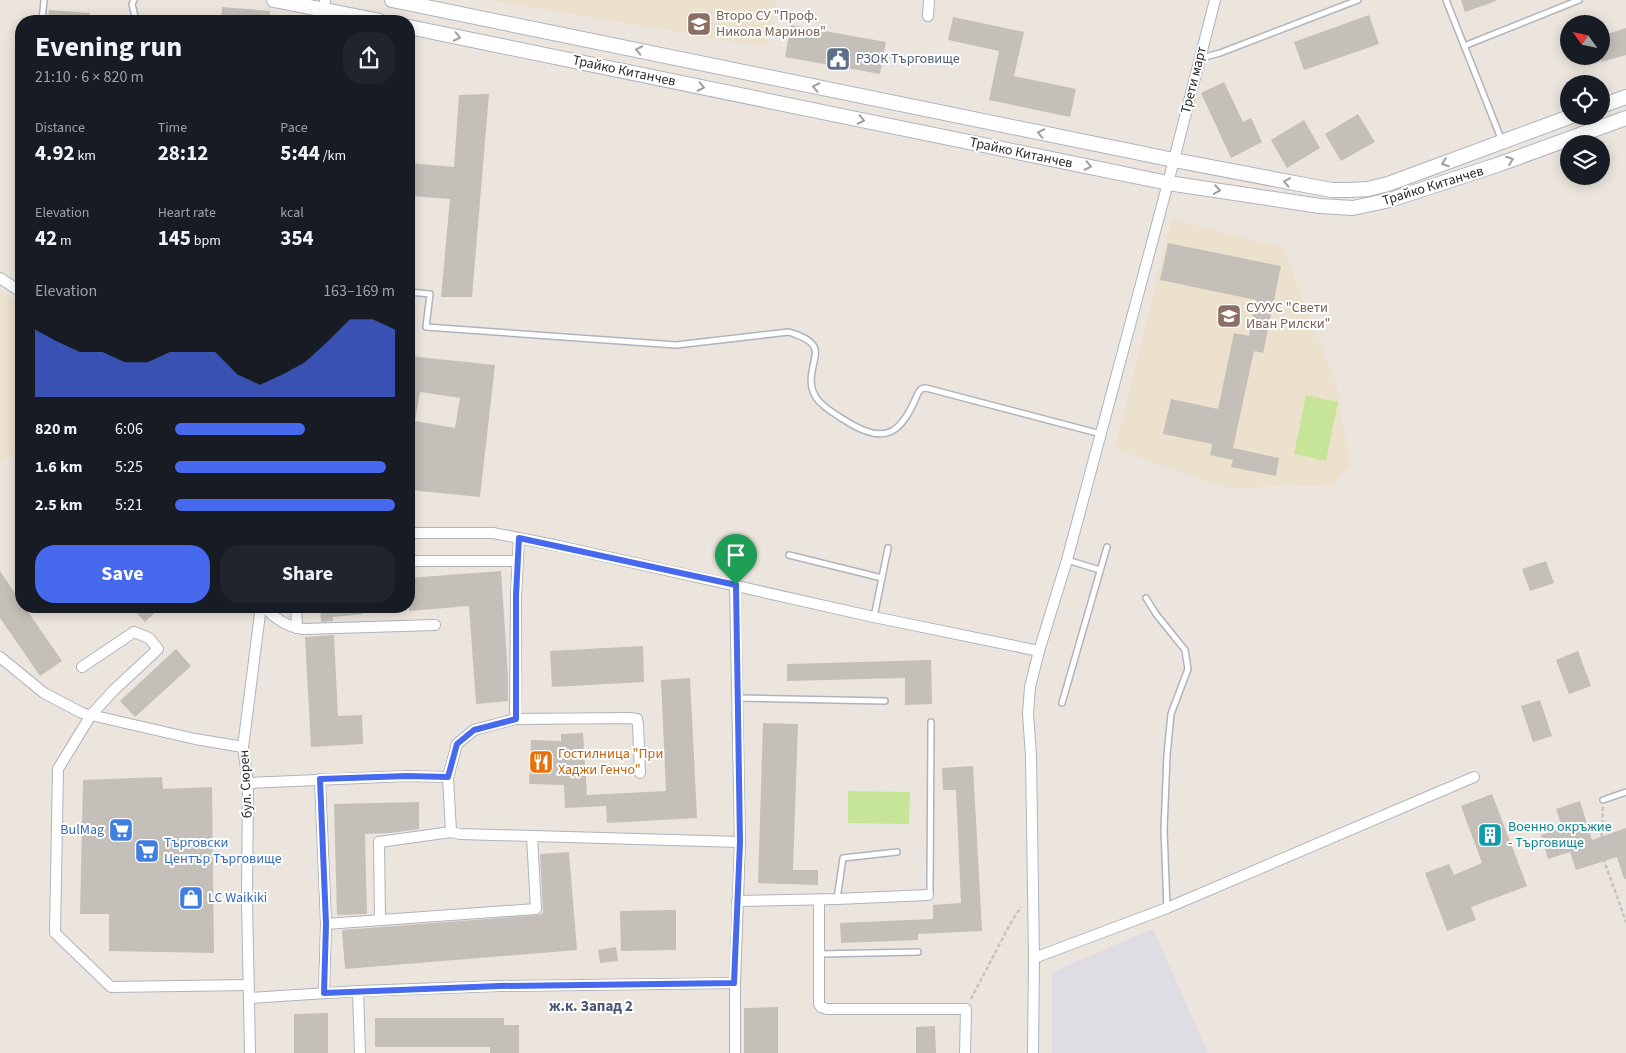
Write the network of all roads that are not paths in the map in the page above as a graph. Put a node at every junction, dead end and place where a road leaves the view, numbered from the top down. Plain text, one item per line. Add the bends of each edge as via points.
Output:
1 (44, 0) edge
2 (127, 0) edge
3 (274, 0) edge
4 (392, 0) edge
5 (929, 0) edge
6 (1215, 0) edge
7 (1358, 0) edge
8 (1446, 0) edge
9 (1579, 0) edge
10 (133, 2) edge
11 (324, 10) edge
12 (43, 15) edge
13 (135, 15) edge
14 (349, 15) edge
15 (928, 16) dead end
16 (415, 28) edge
17 (1464, 46) junction
18 (1200, 58) junction
19 (1626, 97) edge
20 (1610, 103) edge
21 (1626, 118) edge
22 (1560, 120) edge
23 (1502, 142) junction
24 (1174, 160) junction
25 (1168, 183) junction
26 (0, 278) edge
27 (15, 288) edge
28 (415, 293) edge
29 (1101, 434) junction
30 (415, 533) edge
31 (519, 538) junction
32 (1107, 547) dead end
33 (888, 548) dead end
34 (789, 555) dead end
35 (1067, 560) junction
36 (415, 561) edge
37 (517, 561) junction
38 (1100, 570) junction
39 (882, 578) junction
40 (736, 585) junction
41 (1146, 598) dead end
42 (261, 613) edge
43 (269, 613) edge
44 (296, 613) edge
45 (874, 617) junction
46 (435, 625) dead end
47 (296, 628) junction
48 (1039, 650) junction
49 (0, 657) edge
50 (82, 666) dead end
51 (737, 698) junction
52 (885, 701) dead end
53 (1062, 703) dead end
54 (91, 715) junction
55 (516, 719) junction
56 (931, 722) dead end
57 (244, 747) junction
58 (640, 773) dead end
59 (448, 777) junction
60 (1474, 777) dead end
61 (320, 779) junction
62 (248, 783) junction
63 (1626, 792) edge
64 (1603, 800) road end
65 (451, 832) junction
66 (532, 836) junction
67 (740, 842) junction
68 (897, 852) dead end
69 (928, 895) joint
70 (837, 899) junction
71 (820, 900) junction
72 (737, 901) junction
73 (1167, 908) junction
74 (380, 920) junction
75 (326, 924) junction
76 (918, 952) dead end
77 (818, 954) junction
78 (1034, 958) junction
79 (734, 983) junction
80 (249, 985) junction
81 (358, 991) junction
82 (324, 993) junction
83 (249, 998) junction
84 (250, 1053) edge
85 (360, 1053) edge
86 (735, 1053) edge
87 (965, 1053) edge
88 (1032, 1053) edge

1 - 12 lane
2 - 10 lane
3 - 11 street
24 -> 4 street, Трайко Китанчев
5 - 15 street
6 - 18 street, Трети март
7 - 18 lane
8 - 17 lane
9 - 17 lane
10 - 13 lane
11 - 14 street
16 -> 25 street, Трайко Китанчев
17 - 23 lane
18 - 24 street, Трети март
19 - 20 street
25 -> 21 street, Трайко Китанчев via 1320,206 1354,208 1390,200 1488,168
22 - 23 street, Трайко Китанчев
23 -> 24 street, Трайко Китанчев via 1388,184 1350,190
24 - 25 street, Трети март
25 - 29 street, Трети март
26 - 27 street
28 - 29 lane via 430,294 426,327 676,345 789,332 814,345 816,354 810,376 818,399 850,423 879,435 895,430 905,420 918,393 926,388
29 - 35 street, Трети март
30 - 31 street via 493,533
31 - 37 street
31 - 40 street
32 - 38 lane
33 - 39 lane
34 - 39 lane
35 - 38 lane
35 - 48 street, Трети март
36 - 37 street
37 - 55 street
38 - 53 lane
39 - 45 lane
40 - 45 street
40 - 51 street
41 - 73 lane via 1185,650 1188,670 1172,714 1167,755 1164,830
42 - 57 street, бул. Сюрен
43 - 47 street
44 - 47 street
45 - 48 street
46 - 47 street
48 - 78 street, Трети март via 1030,686 1028,714
49 - 54 street via 44,693 82,714
50 - 54 street via 134,632 149,638 158,649
51 - 52 lane
51 - 67 street
54 - 57 street
54 - 80 street via 58,769 55,933 111,987
55 - 58 street via 636,719
55 - 59 street via 474,730 457,744
56 - 69 lane
57 - 62 street, бул. Сюрен
59 - 61 street
59 - 65 street
60 - 73 street
61 - 62 street
61 - 75 street
62 - 80 street, бул. Сюрен
63 - 64 lane
65 - 66 street
65 - 74 street via 379,842
66 - 67 street
66 - 74 street via 536,909
67 - 72 street
68 - 70 lane via 843,858
69 - 70 street
70 - 71 street
71 - 72 street
71 - 77 street
72 - 79 street
73 - 78 street
74 - 75 street
75 - 82 street
76 - 77 lane
77 - 87 street via 821,1007 966,1009
78 - 88 street, Трети март
79 - 81 street
79 - 86 street
80 - 83 street, бул. Сюрен
81 - 82 street
81 - 85 street
82 - 83 street
83 - 84 street, бул. Сюрен

